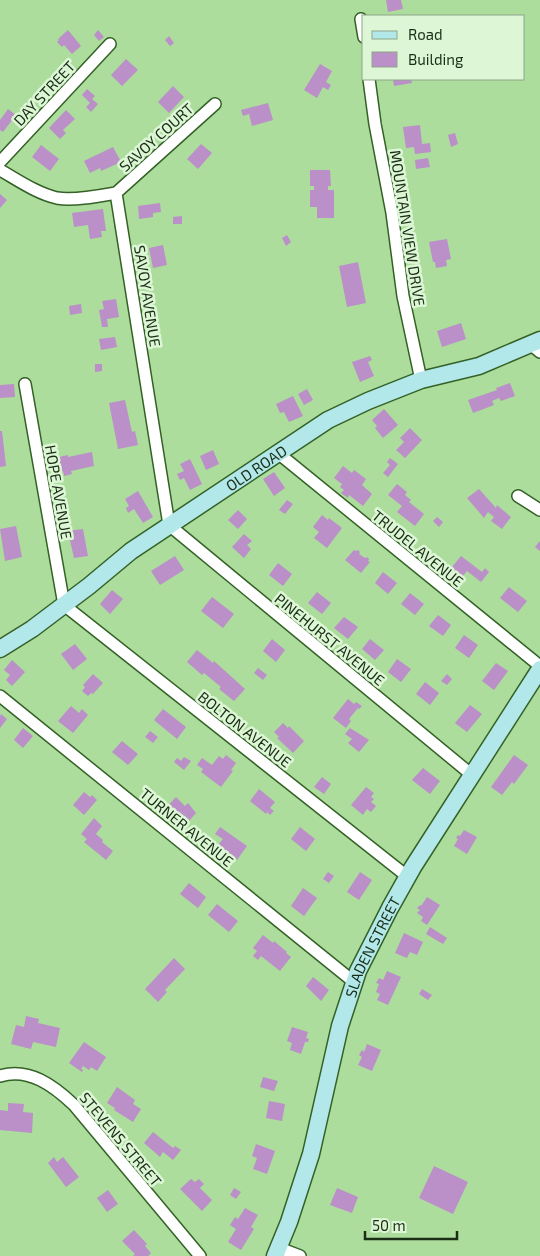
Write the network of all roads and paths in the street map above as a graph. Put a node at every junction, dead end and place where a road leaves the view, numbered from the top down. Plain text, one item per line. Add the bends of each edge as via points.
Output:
1 (361, 19) dead end
2 (362, 25) edge
3 (110, 44) dead end
4 (369, 80) edge
5 (216, 104) dead end
6 (0, 162) edge
7 (0, 170) edge
8 (116, 193) junction
9 (537, 345) edge
10 (422, 380) junction
11 (25, 384) dead end
12 (278, 453) junction
13 (518, 496) dead end
14 (540, 510) edge
15 (169, 525) junction
16 (64, 605) junction
17 (0, 649) edge
18 (540, 668) edge
19 (0, 696) edge
20 (472, 775) junction
21 (408, 877) junction
22 (354, 982) junction
23 (0, 1076) edge
24 (277, 1252) edge
25 (200, 1256) edge
26 (300, 1256) edge

1 - 2 street
3 - 6 street, DAY STREET
4 - 10 street, MOUNTAIN VIEW DRIVE via 403,296
5 - 8 street, SAVOY COURT
7 - 8 street via 33,189 58,198
8 - 15 street, SAVOY AVENUE
9 - 10 street, OLD ROAD via 479,366
10 - 12 street, OLD ROAD via 328,420
11 - 16 street, HOPE AVENUE
12 - 15 street, OLD ROAD
12 - 18 street, TRUDEL AVENUE
13 - 14 street
15 - 16 street, OLD ROAD
15 - 20 street, PINEHURST AVENUE
16 - 17 street, OLD ROAD
16 - 21 street, BOLTON AVENUE
18 - 20 street, SLADEN STREET
19 - 22 street, TURNER AVENUE
20 - 21 street, SLADEN STREET
21 - 22 street, SLADEN STREET
22 - 24 street, SLADEN STREET via 340,1026 311,1154
23 - 25 street, STEVENS STREET via 30,1076 63,1094
24 - 26 street

